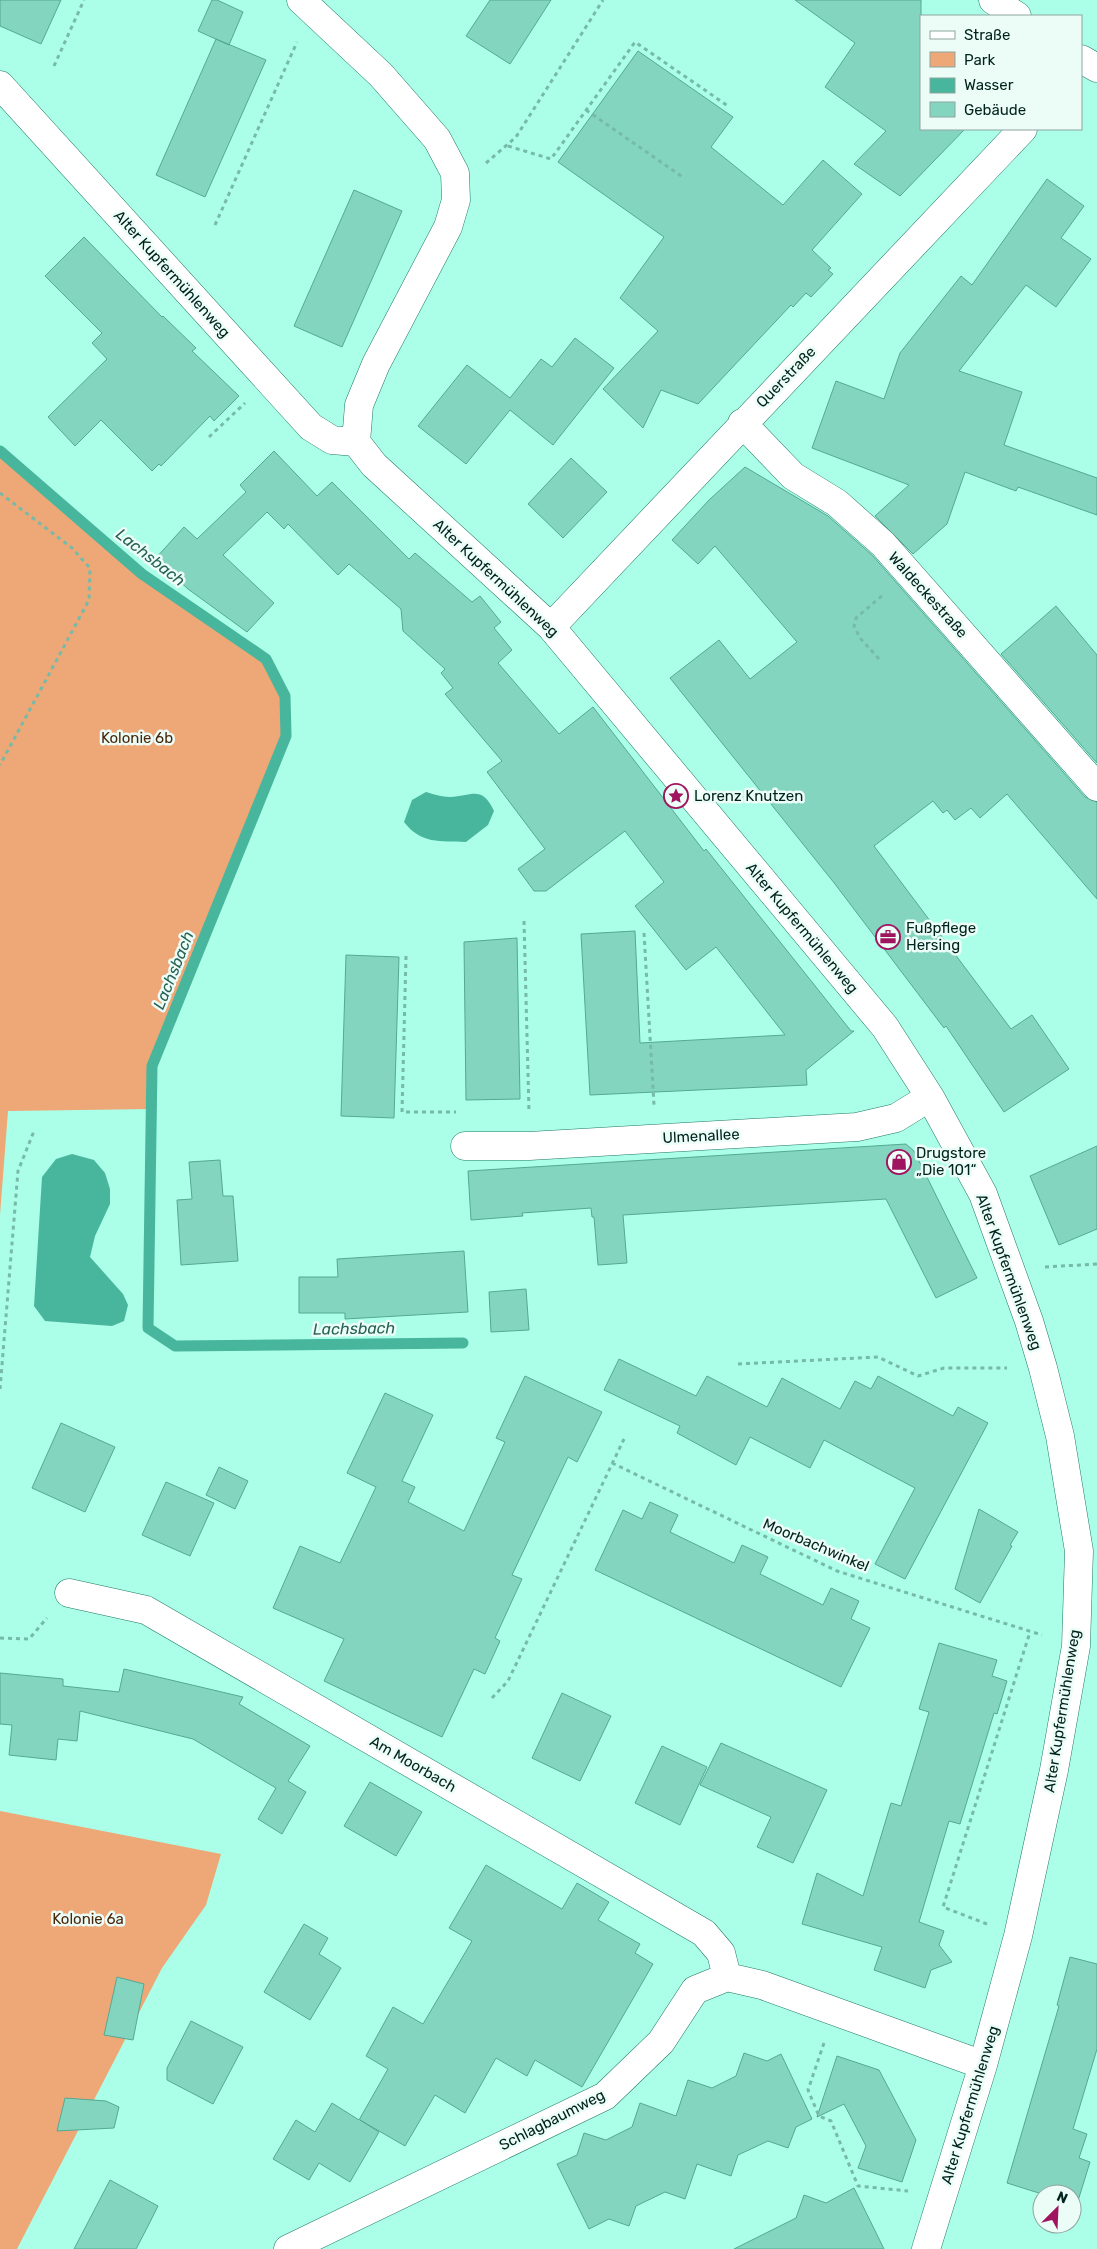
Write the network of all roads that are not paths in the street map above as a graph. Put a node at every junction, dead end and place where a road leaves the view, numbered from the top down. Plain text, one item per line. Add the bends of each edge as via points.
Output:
1 (993, 0) edge
2 (306, 5) edge
3 (1016, 15) edge
4 (0, 85) edge
5 (1022, 130) edge
6 (742, 423) junction
7 (356, 442) junction
8 (551, 627) junction
9 (1097, 786) edge
10 (930, 1097) junction
11 (465, 1146) dead end
12 (70, 1593) road end
13 (727, 1977) junction
14 (984, 2066) junction
15 (292, 2248) edge
16 (926, 2249) edge

1 - 3 street
2 - 7 street via 388,82 437,139 455,173 456,200 448,228 376,364 359,405
4 - 7 street, Alter Kupfermühlenweg via 311,426 332,440
5 - 6 street, Querstraße
6 - 8 street, Querstraße
6 - 9 street, Waldeckestraße via 794,476 837,503 883,544
7 - 8 street, Alter Kupfermühlenweg via 374,465
8 - 10 street, Alter Kupfermühlenweg via 885,1027
10 - 11 street, Ulmenallee via 896,1118 857,1127 529,1146
10 - 14 street, Alter Kupfermühlenweg via 983,1194 1043,1368 1060,1436 1078,1551 1076,1646 1054,1770 1018,1936
12 - 13 street, Am Moorbach via 146,1610 704,1933 721,1953
13 - 14 street via 762,1985
13 - 15 street, Schlagbaumweg via 694,1990 660,2042 605,2096
14 - 16 street, Alter Kupfermühlenweg

